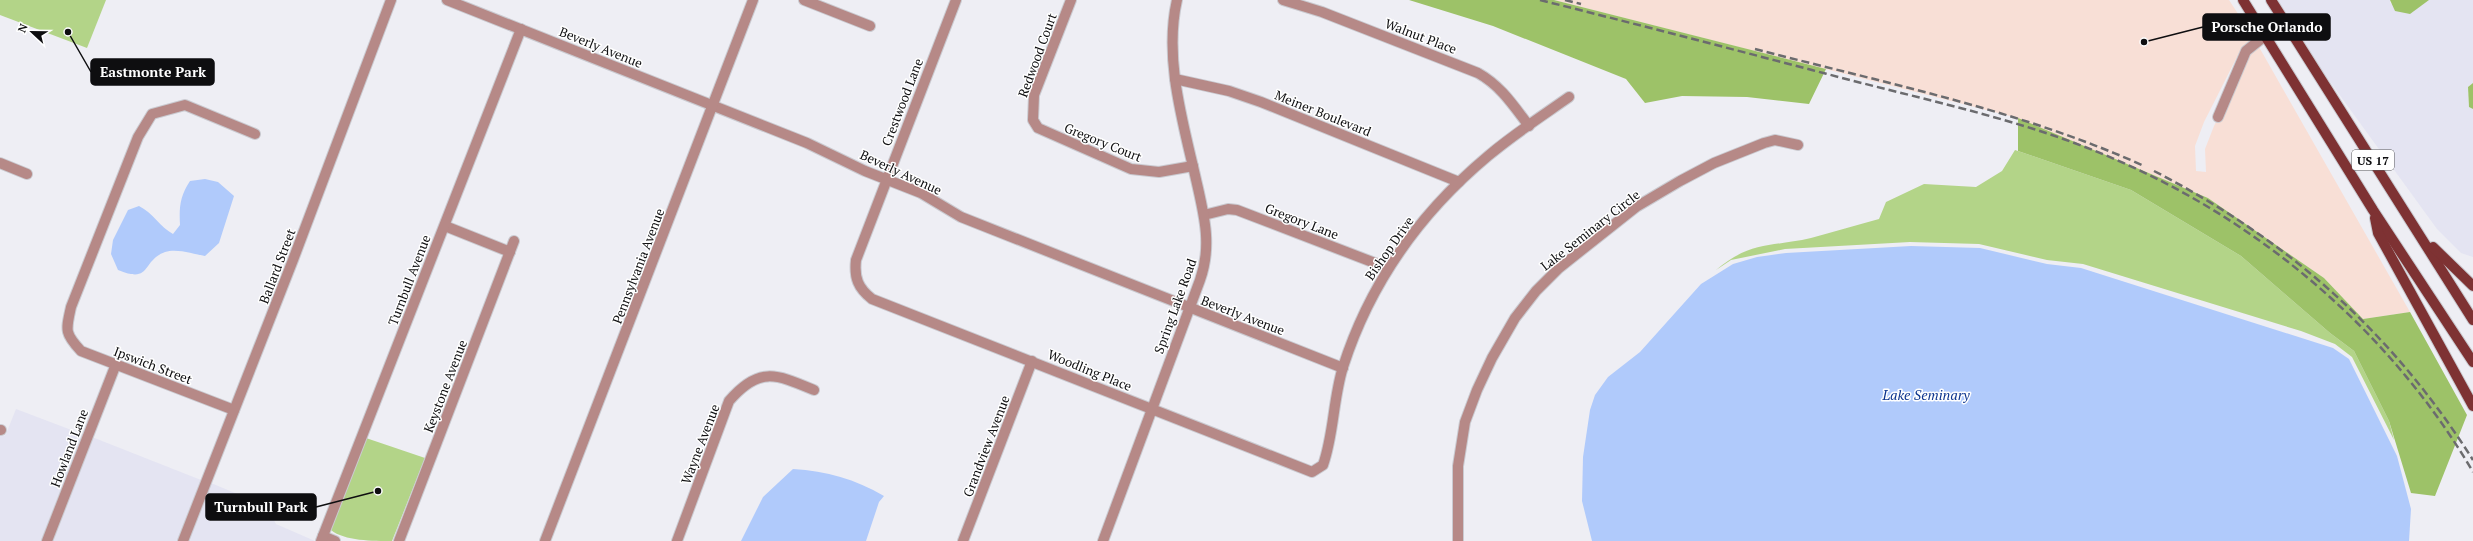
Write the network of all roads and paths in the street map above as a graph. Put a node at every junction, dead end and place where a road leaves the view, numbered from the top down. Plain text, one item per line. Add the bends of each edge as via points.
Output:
1 (391, 0) edge
2 (447, 0) edge
3 (753, 0) edge
4 (804, 0) edge
5 (956, 0) edge
6 (1071, 0) edge
7 (1177, 0) edge
8 (1283, 0) edge
9 (2243, 0) edge
10 (2271, 0) edge
11 (870, 26) dead end
12 (521, 29) junction
13 (2266, 36) junction
14 (1175, 79) junction
15 (1569, 97) dead end
16 (713, 107) junction
17 (2218, 117) dead end
18 (1033, 120) joint
19 (1529, 126) junction
20 (255, 134) dead end
21 (1798, 145) dead end
22 (0, 163) edge
23 (1193, 166) junction
24 (27, 174) dead end
25 (886, 180) junction
26 (1459, 182) junction
27 (2373, 210) junction
28 (1204, 215) junction
29 (445, 226) junction
30 (2420, 233) junction
31 (514, 241) dead end
32 (510, 252) junction
33 (1388, 268) junction
34 (857, 283) joint
35 (2473, 286) edge
36 (1188, 307) junction
37 (2473, 320) edge
38 (1032, 361) junction
39 (2473, 362) edge
40 (116, 364) junction
41 (1343, 368) junction
42 (814, 390) dead end
43 (2473, 406) edge
44 (234, 410) junction
45 (1153, 410) junction
46 (1318, 470) joint
47 (322, 539) edge
48 (47, 541) edge
49 (183, 541) edge
50 (335, 541) edge
51 (399, 541) edge
52 (545, 541) edge
53 (677, 541) edge
54 (963, 541) edge
55 (1103, 541) edge
56 (1458, 541) edge

1 - 44 street, Ballard Street
2 - 12 street, Beverly Avenue
3 - 16 street, Pennsylvania Avenue
4 - 11 street
5 - 25 street, Crestwood Lane
6 - 18 street, Redwood Court via 1034,95
7 - 14 street, Spring Lake Road via 1171,31
8 - 19 street, Walnut Place via 1322,12 1478,73 1491,80 1505,93
9 - 13 main road, US 17
10 - 30 main road, US 17
12 - 16 street, Beverly Avenue
12 - 29 street, Turnbull Avenue
13 - 17 street via 2246,51
13 - 27 main road, US 17
14 - 23 street, Spring Lake Road
14 - 26 street, Meiner Boulevard via 1261,102
15 - 19 street, Bishop Drive
16 - 25 street, Beverly Avenue via 807,142
16 - 52 street, Pennsylvania Avenue
18 - 23 street, Gregory Court via 1038,128 1048,134 1131,169 1159,172
19 - 26 street, Bishop Drive via 1489,155
20 - 40 street, Ipswich Street via 185,105 152,114 138,137 71,307 66,329 68,338 81,351
21 - 56 street, Lake Seminary Circle via 1775,140 1714,163 1694,174 1636,207 1559,268 1536,291 1515,318 1492,358 1465,422 1458,466
22 - 24 street
23 - 28 street, Spring Lake Road
25 - 34 street, Crestwood Lane via 856,260
25 - 36 street, Beverly Avenue via 920,194 961,217
26 - 33 street, Bishop Drive via 1416,229
27 - 39 main road, US 17
27 - 43 main road via 2378,233
28 - 33 street, Gregory Lane via 1237,210
28 - 36 street, Spring Lake Road via 1208,240 1207,254 1204,269
29 - 32 street
29 - 47 street, Turnbull Avenue
30 - 35 main road
30 - 37 main road, US 17
31 - 32 street, Keystone Avenue
32 - 51 street, Keystone Avenue
33 - 41 street, Bishop Drive via 1357,329
34 - 38 street, Woodling Place via 872,299
36 - 41 street, Beverly Avenue
36 - 45 street, Spring Lake Road
38 - 45 street, Woodling Place
38 - 54 street, Grandview Avenue
40 - 44 street, Ipswich Street
40 - 48 street, Howland Lane
41 - 46 street, Bishop Drive via 1325,458
42 - 53 street, Wayne Avenue via 778,376 765,375 752,379 740,389 730,401
44 - 49 street, Ballard Street
45 - 46 street, Woodling Place via 1304,470
45 - 55 street, Spring Lake Road
47 - 50 street

